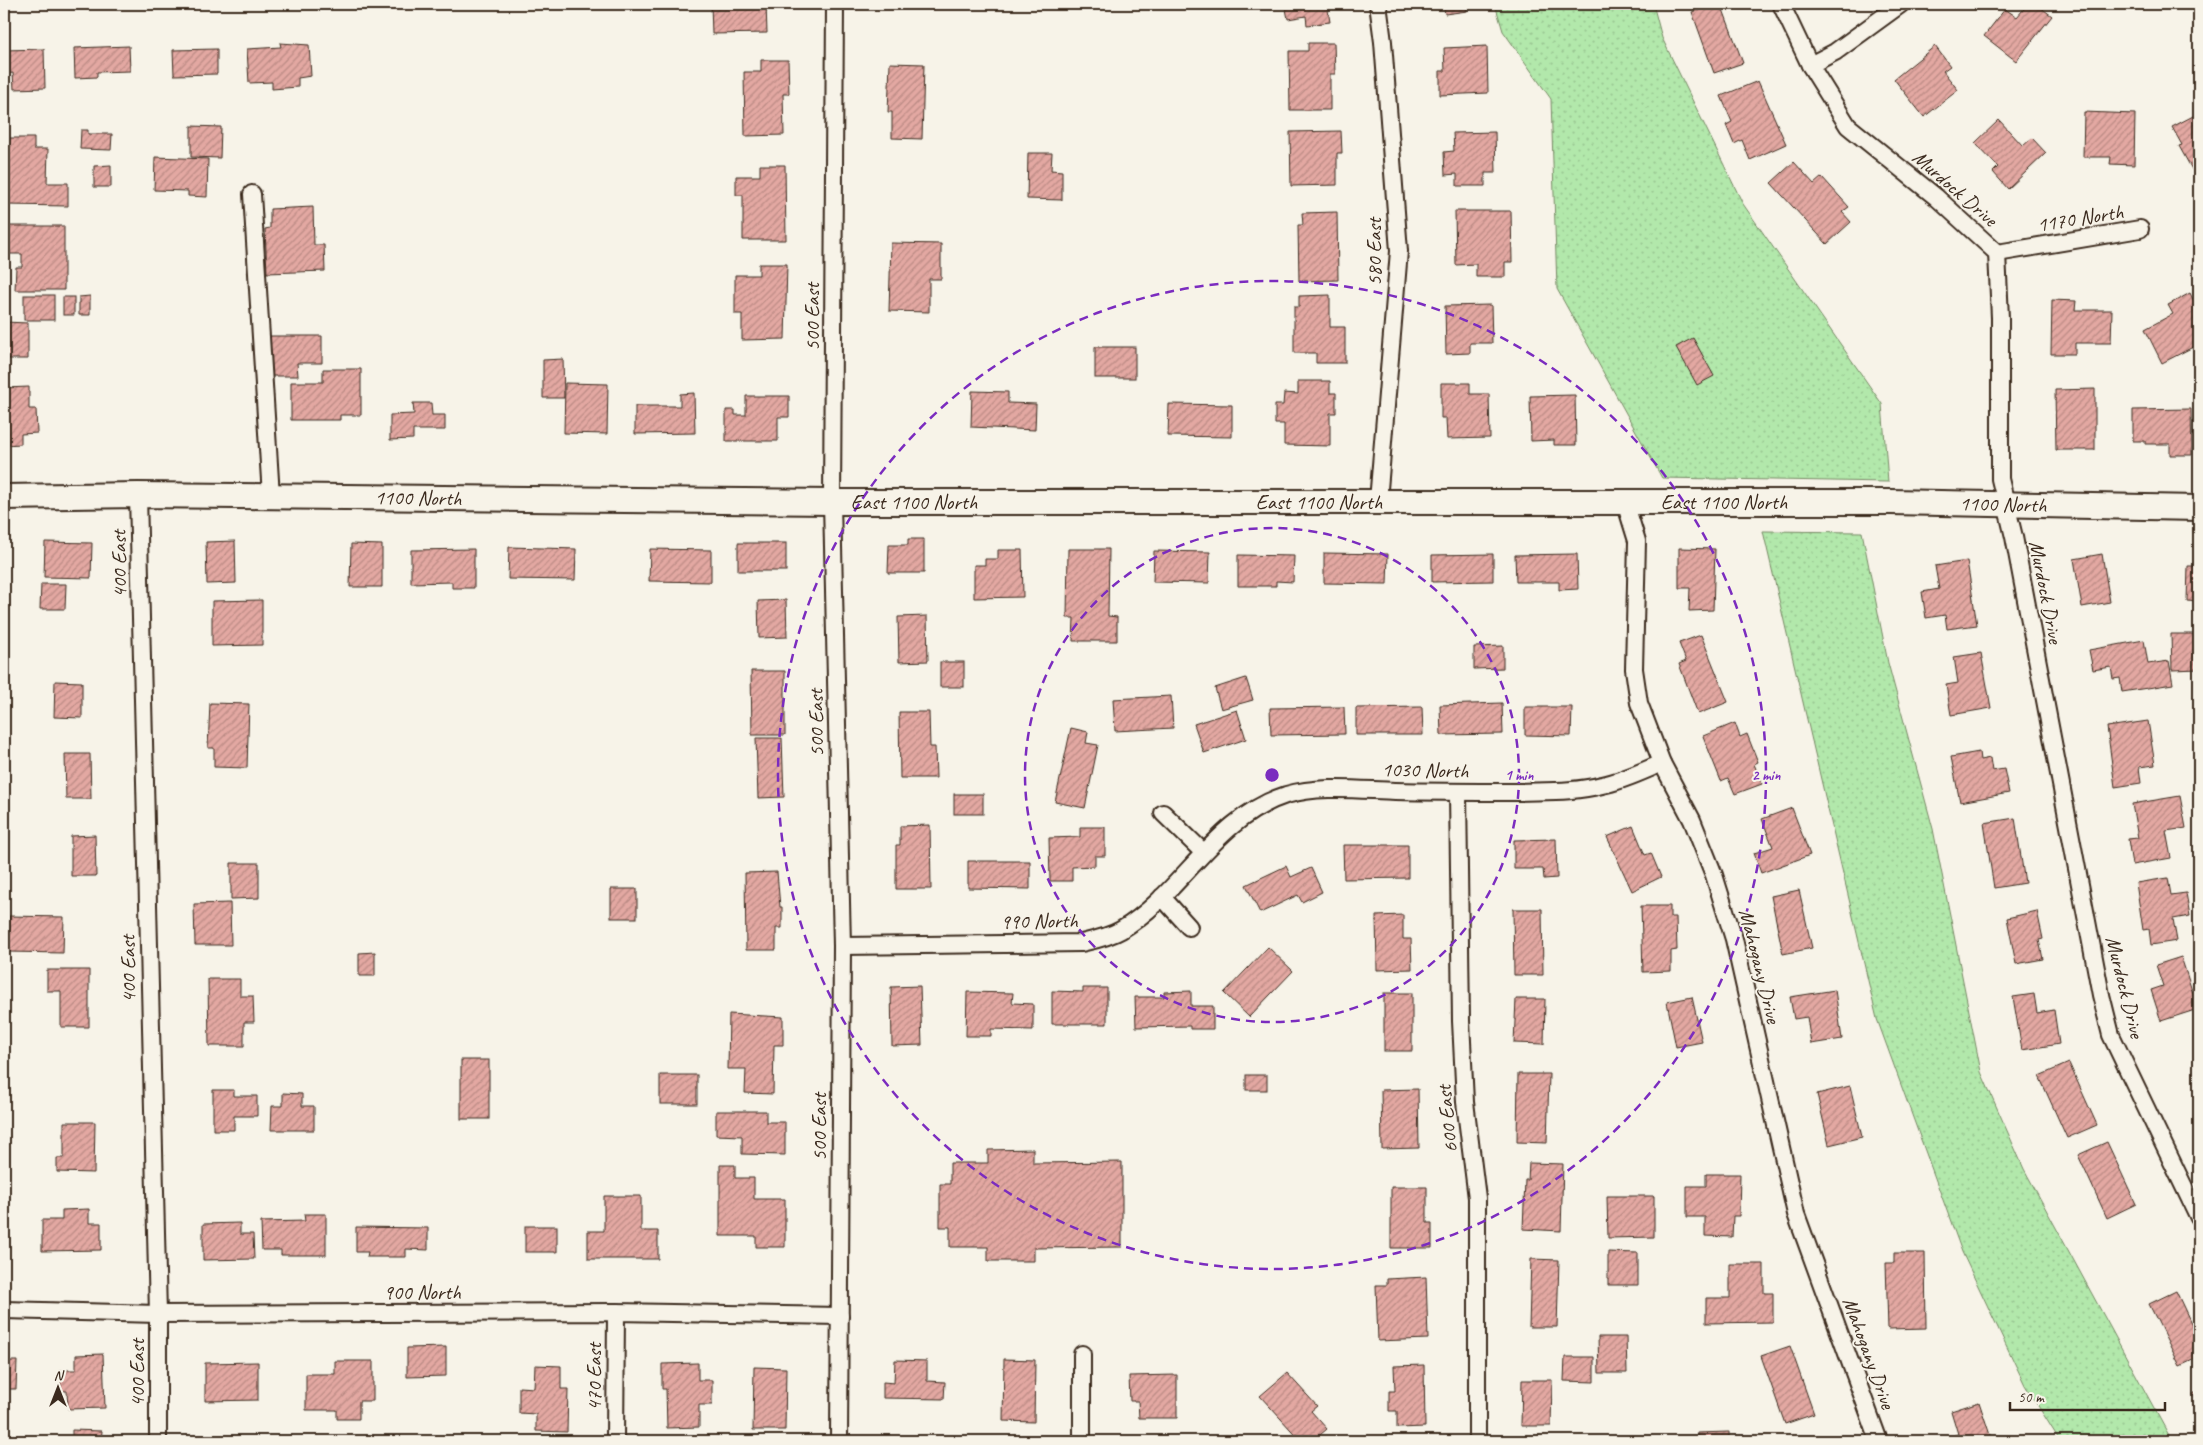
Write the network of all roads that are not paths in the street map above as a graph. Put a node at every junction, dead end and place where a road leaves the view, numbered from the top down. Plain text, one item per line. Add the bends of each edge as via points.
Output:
1 (835, 4) edge
2 (1378, 4) edge
3 (1781, 4) edge
4 (1902, 4) edge
5 (1810, 65) junction
6 (252, 194) dead end
7 (2140, 229) dead end
8 (1997, 253) junction
9 (138, 495) junction
10 (271, 496) junction
11 (4, 497) edge
12 (1378, 501) junction
13 (832, 502) junction
14 (1625, 502) junction
15 (1807, 502) joint
16 (2007, 506) junction
17 (2199, 508) edge
18 (1662, 763) junction
19 (1458, 793) junction
20 (1163, 813) dead end
21 (1203, 852) junction
22 (1162, 897) junction
23 (1189, 926) dead end
24 (842, 946) junction
25 (2193, 1192) edge
26 (2199, 1218) edge
27 (4, 1310) edge
28 (616, 1312) junction
29 (158, 1314) junction
30 (840, 1316) junction
31 (1082, 1354) dead end
32 (158, 1441) edge
33 (615, 1441) edge
34 (839, 1441) edge
35 (1082, 1441) edge
36 (1477, 1441) edge
37 (1879, 1441) edge

1 - 13 street, 500 East
2 - 12 street, 580 East via 1399,251
3 - 5 street, Murdock Drive
4 - 5 street via 1835,52
5 - 8 street, Murdock Drive via 1848,126 1936,197
6 - 10 street
7 - 8 street, 1170 North
8 - 16 street, Murdock Drive via 2000,479
9 - 10 street, 1100 North
9 - 11 street, 1100 North
9 - 29 street, 400 East
10 - 13 street, 1100 North
12 - 13 street, East 1100 North
12 - 14 street, East 1100 North
13 - 24 street, 500 East
14 - 15 street, East 1100 North
14 - 18 street, Mahogany Drive via 1637,541 1634,669 1639,703
15 - 16 street, 1100 North
16 - 17 street, 1100 North
16 - 25 street, Murdock Drive via 2111,1035
18 - 19 street, 1030 North via 1603,785 1574,791
18 - 37 street, Mahogany Drive via 1692,820 1714,875 1734,938 1796,1214
19 - 21 street, 1030 North via 1333,790 1287,795 1244,815
19 - 36 street, 600 East via 1464,1102 1477,1198
20 - 21 street
21 - 22 street, 990 North
22 - 23 street
22 - 24 street, 990 North via 1119,931 1081,943
24 - 30 street, 500 East
25 - 26 street, Murdock Drive
27 - 29 street, 900 North
28 - 29 street, 900 North
28 - 30 street, 900 North
28 - 33 street, 470 East
29 - 32 street, 400 East
30 - 34 street, 500 East
31 - 35 street

